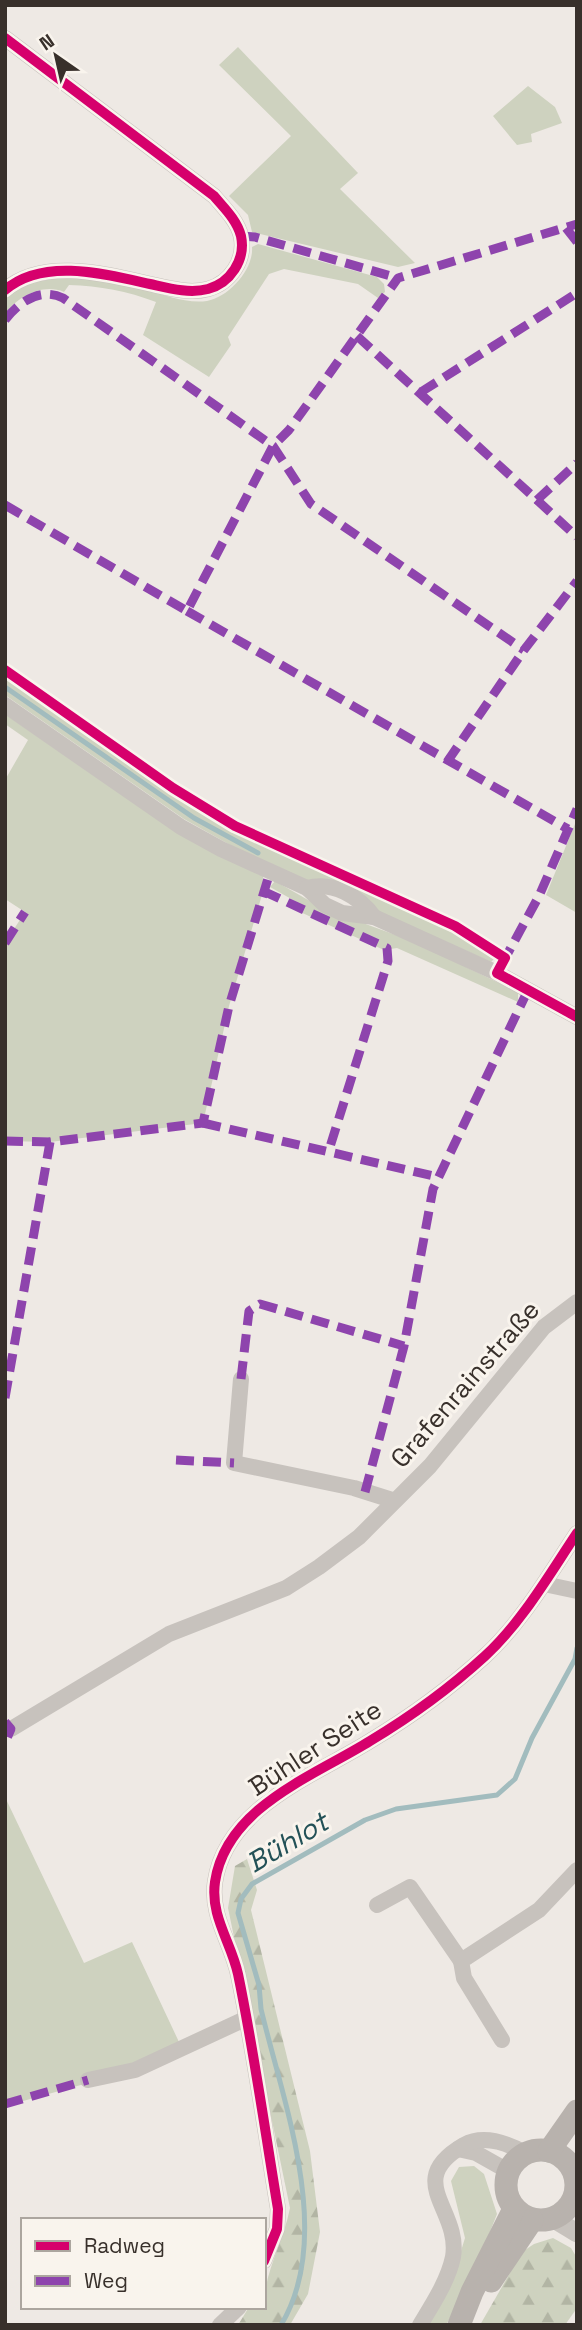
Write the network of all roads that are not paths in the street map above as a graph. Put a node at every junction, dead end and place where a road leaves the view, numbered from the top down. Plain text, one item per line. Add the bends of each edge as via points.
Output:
1 (5, 38) edge
2 (5, 290) edge
3 (5, 705) edge
4 (577, 1017) edge
5 (577, 1302) edge
6 (241, 1379) dead end
7 (392, 1500) junction
8 (577, 1533) edge
9 (544, 1584) junction
10 (577, 1591) edge
11 (11, 1729) dead end
12 (577, 1870) edge
13 (377, 1905) dead end
14 (461, 1961) junction
15 (245, 2019) junction
16 (502, 2040) dead end
17 (89, 2080) dead end
18 (577, 2111) edge
19 (458, 2149) junction
20 (525, 2153) junction
21 (565, 2153) edge
22 (508, 2171) junction
23 (576, 2196) edge
24 (533, 2216) junction
25 (577, 2233) edge
26 (266, 2256) edge
27 (237, 2309) edge
28 (220, 2325) edge
29 (420, 2325) edge
30 (461, 2325) edge

1 - 2 street via 215,196 241,236 237,267 229,279 207,289 180,290 82,272 32,276
3 - 4 street via 181,827 221,849 307,888 324,905 342,913 374,917 497,973
5 - 7 street, Grafenrainstraße via 544,1327 430,1466
6 - 7 street, Grafenrainstraße via 234,1463
7 - 11 street, Grafenrainstraße via 359,1537 286,1588 169,1634
8 - 9 street, Bühler Seite
9 - 10 street
9 - 15 street, Bühler Seite via 486,1656 371,1740 272,1797 249,1818 225,1851 215,1882 215,1906 237,1971
12 - 14 street via 540,1910
13 - 14 street via 410,1887
14 - 16 street via 464,1978
15 - 17 street via 135,2070
15 - 26 street, Bühler Seite via 278,2209 277,2229
18 - 21 main road
19 - 20 street via 470,2142 493,2140
19 - 22 street via 476,2153
19 - 29 street via 438,2164 435,2176 454,2241 453,2258
20 - 21 main road
20 - 22 main road
21 - 23 main road via 575,2174
22 - 24 main road via 507,2198
23 - 24 main road
24 - 25 street
24 - 30 main road via 471,2292
27 - 28 street

